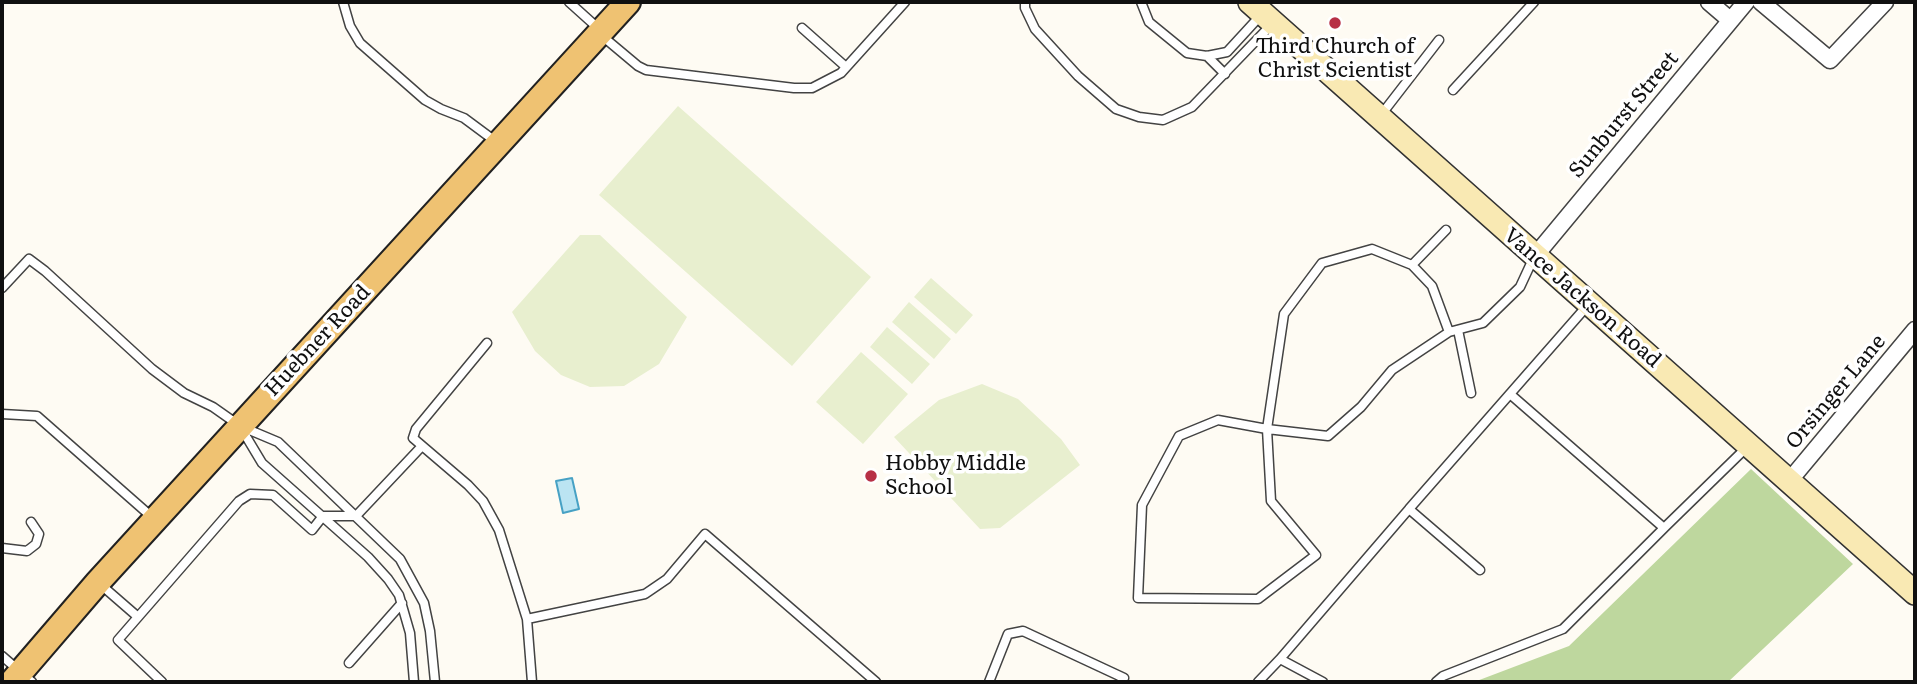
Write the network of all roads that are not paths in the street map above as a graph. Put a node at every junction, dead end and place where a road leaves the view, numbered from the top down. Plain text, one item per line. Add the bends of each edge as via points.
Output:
1 (343, 2) edge
2 (569, 2) edge
3 (628, 2) edge
4 (905, 2) edge
5 (1025, 2) edge
6 (1140, 2) edge
7 (1534, 2) edge
8 (1709, 2) edge
9 (1746, 2) edge
10 (1761, 2) edge
11 (1885, 2) edge
12 (1258, 8) edge
13 (1730, 20) junction
14 (802, 28) dead end
15 (600, 32) junction
16 (1439, 40) dead end
17 (1207, 56) junction
18 (846, 66) junction
19 (1225, 74) junction
20 (1453, 90) dead end
21 (1380, 118) junction
22 (499, 144) junction
23 (1446, 230) dead end
24 (1535, 256) junction
25 (1412, 265) junction
26 (2, 288) edge
27 (1588, 303) junction
28 (1915, 330) edge
29 (1454, 331) junction
30 (487, 343) dead end
31 (1471, 393) dead end
32 (1510, 394) junction
33 (2, 414) edge
34 (240, 426) junction
35 (1267, 429) junction
36 (1749, 445) junction
37 (422, 446) junction
38 (1790, 481) junction
39 (1409, 509) junction
40 (323, 516) junction
41 (356, 516) junction
42 (155, 520) junction
43 (31, 522) dead end
44 (1664, 528) junction
45 (2, 548) edge
46 (1480, 570) dead end
47 (98, 582) junction
48 (1915, 593) edge
49 (402, 603) junction
50 (138, 617) junction
51 (527, 619) junction
52 (430, 631) junction
53 (411, 633) junction
54 (2, 656) edge
55 (1280, 659) junction
56 (349, 663) dead end
57 (21, 679) edge
58 (162, 682) edge
59 (414, 682) edge
60 (435, 682) edge
61 (532, 682) edge
62 (876, 682) edge
63 (989, 682) edge
64 (1121, 682) edge
65 (1258, 682) edge
66 (1323, 682) edge
67 (1436, 682) edge

1 - 22 lane via 360,43 425,100 464,118
2 - 15 lane
3 - 15 main road, Huebner Road
4 - 18 lane
5 - 19 lane via 1035,29 1116,110 1163,120 1192,107
6 - 17 lane via 1149,22 1187,53
7 - 20 lane
8 - 13 street
9 - 13 street, Sunburst Street
10 - 11 street via 1830,60
12 - 17 lane via 1227,52
12 - 19 lane
12 - 21 main road, Vance Jackson Road
13 - 24 street, Sunburst Street
14 - 18 lane
15 - 18 lane via 638,66 658,72 812,88
15 - 22 main road, Huebner Road
16 - 21 lane
17 - 19 lane
21 - 24 main road, Vance Jackson Road
22 - 34 main road, Huebner Road
23 - 25 lane
24 - 27 main road, Vance Jackson Road
24 - 29 lane via 1520,287 1483,323
25 - 29 lane via 1432,286
25 - 35 lane via 1372,249 1322,263 1284,314
26 - 34 lane via 29,259 152,369
27 - 32 lane
27 - 36 main road, Vance Jackson Road
28 - 38 street, Orsinger Lane
29 - 31 lane
29 - 35 lane via 1392,370 1361,407 1328,436
30 - 37 lane via 416,429 413,438
32 - 39 lane
32 - 44 lane
33 - 42 lane via 37,416
34 - 40 lane via 261,463
34 - 41 lane via 278,442
34 - 42 main road, Huebner Road
35 - 35 lane via 1218,420 1179,436 1142,505 1138,597 1258,599 1316,555 1271,502
36 - 38 main road, Vance Jackson Road
36 - 44 lane
37 - 41 lane
37 - 51 lane via 483,501 499,530
38 - 48 main road, Vance Jackson Road
39 - 46 lane
39 - 55 lane
40 - 41 lane
40 - 49 lane via 381,572
40 - 50 lane via 312,530 273,495 250,495 239,501
41 - 52 lane via 400,559 424,603
42 - 47 main road, Huebner Road
43 - 45 lane via 38,534 36,544 27,551
44 - 67 lane via 1563,629
47 - 50 lane
47 - 57 main road, Huebner Road
49 - 53 lane
49 - 56 lane
50 - 58 lane via 118,640
51 - 61 lane
51 - 62 lane via 645,594 667,579 705,534
52 - 53 lane
52 - 60 lane
53 - 59 lane
54 - 57 lane
55 - 65 lane
55 - 66 lane
63 - 64 lane via 1008,634 1023,631 1124,678

